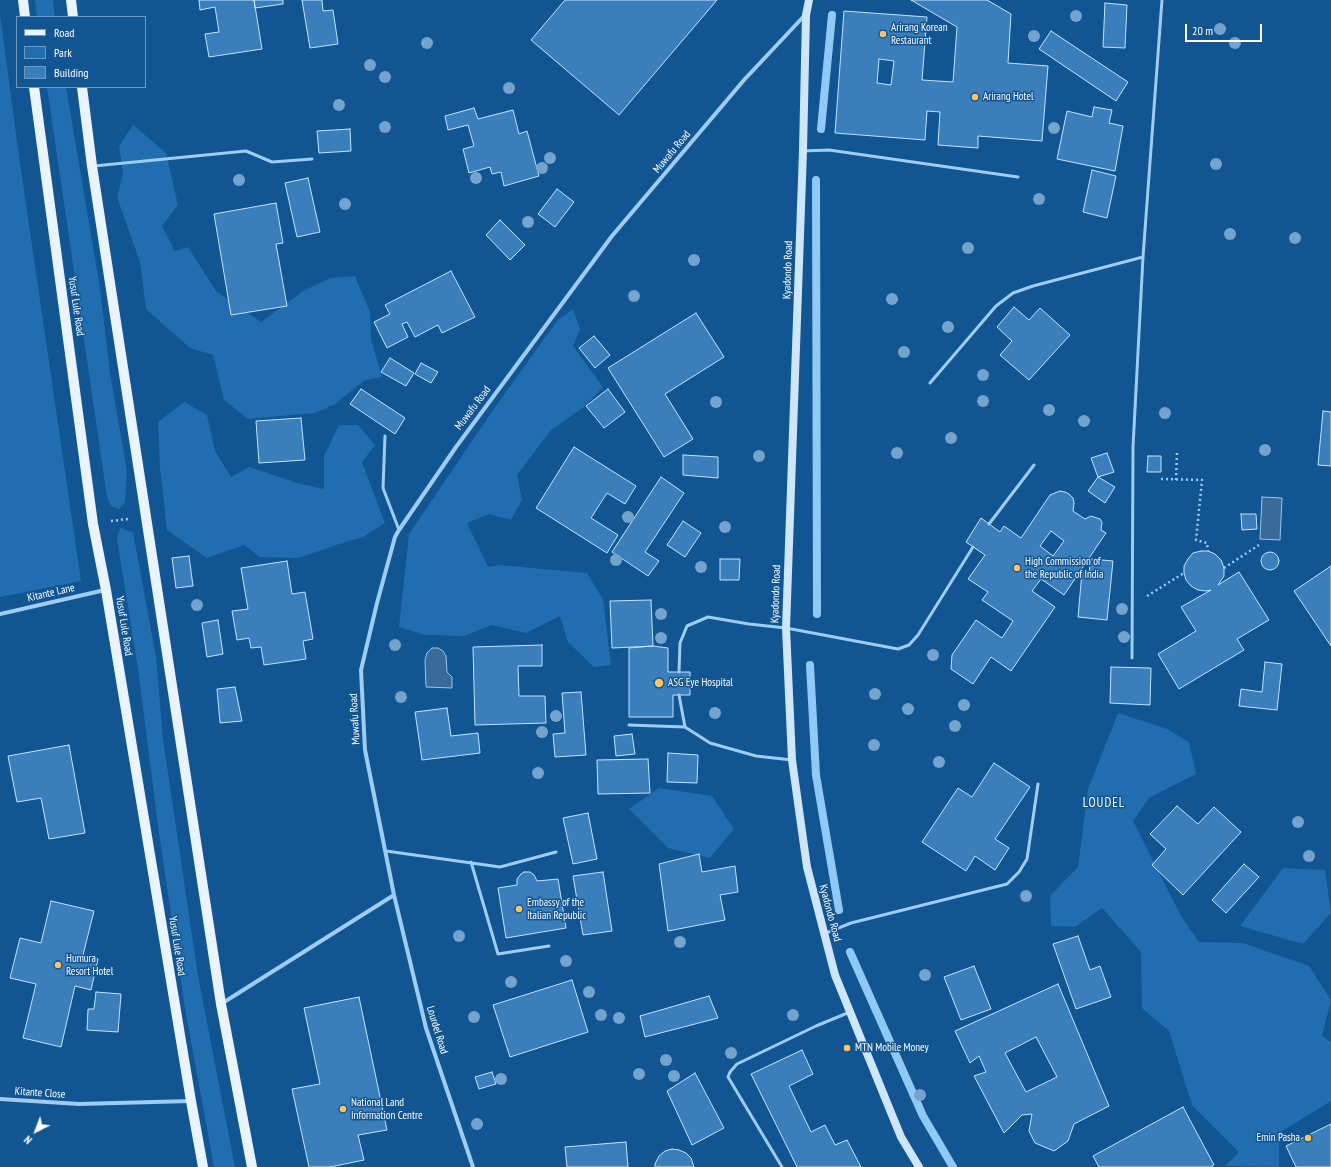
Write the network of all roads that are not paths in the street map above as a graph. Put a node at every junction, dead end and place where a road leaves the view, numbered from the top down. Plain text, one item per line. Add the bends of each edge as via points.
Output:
1 (22, 0) edge
2 (71, 0) edge
3 (809, 0) edge
4 (1162, 0) edge
5 (806, 15) junction
6 (25, 16) edge
7 (73, 16) edge
8 (34, 88) edge
9 (82, 88) edge
10 (803, 151) junction
11 (312, 158) dead end
12 (92, 166) junction
13 (1018, 177) dead end
14 (1143, 257) junction
15 (930, 383) dead end
16 (385, 436) dead end
17 (1034, 465) dead end
18 (989, 524) dead end
19 (399, 530) junction
20 (973, 547) dead end
21 (106, 590) junction
22 (0, 614) edge
23 (786, 628) junction
24 (1132, 658) dead end
25 (679, 672) dead end
26 (679, 695) dead end
27 (629, 725) dead end
28 (685, 727) junction
29 (792, 760) junction
30 (1038, 784) dead end
31 (386, 850) junction
32 (556, 852) dead end
33 (471, 862) junction
34 (394, 895) junction
35 (824, 934) junction
36 (549, 946) dead end
37 (220, 1004) junction
38 (850, 1012) junction
39 (0, 1099) edge
40 (190, 1101) junction
41 (204, 1167) edge
42 (252, 1167) edge
43 (473, 1167) edge
44 (782, 1167) edge
45 (919, 1167) edge

1 - 6 main road
2 - 7 main road
3 - 5 main road, Kyadondo Road
4 - 14 lane
5 - 10 main road, Kyadondo Road
5 - 19 street, Muwafu Road via 744,80 612,236 456,447
8 - 21 main road, Yusuf Lule Road via 93,524
9 - 12 main road
10 - 13 lane via 828,150
10 - 23 main road, Kyadondo Road
11 - 12 lane via 272,162 246,151
12 - 37 main road
14 - 15 lane via 1013,293 996,306
14 - 24 lane via 1133,447
16 - 19 lane via 383,488
17 - 18 lane
19 - 31 street, Muwafu Road via 377,603 361,670 366,750
20 - 23 lane via 918,635 909,645 898,649
21 - 22 street, Kitante Lane
21 - 40 main road, Yusuf Lule Road
23 - 25 lane via 708,617 687,626 680,643
23 - 29 main road, Kyadondo Road
26 - 28 lane
27 - 28 lane
28 - 29 lane via 710,743 756,756
29 - 35 main road, Kyadondo Road via 807,867
30 - 35 lane via 1027,859 1007,884 851,923
31 - 33 lane
31 - 34 street, Muwafu Road
32 - 33 lane via 500,867
33 - 36 lane via 498,954
34 - 37 street
34 - 43 street, Lourdel Road via 426,1028
35 - 38 main road, Kyadondo Road via 835,975
37 - 42 main road
38 - 44 lane via 737,1064 730,1072 728,1077
38 - 45 main road, Kyadondo Road via 901,1137
39 - 40 street, Kitante Close via 79,1104
40 - 41 main road, Yusuf Lule Road

